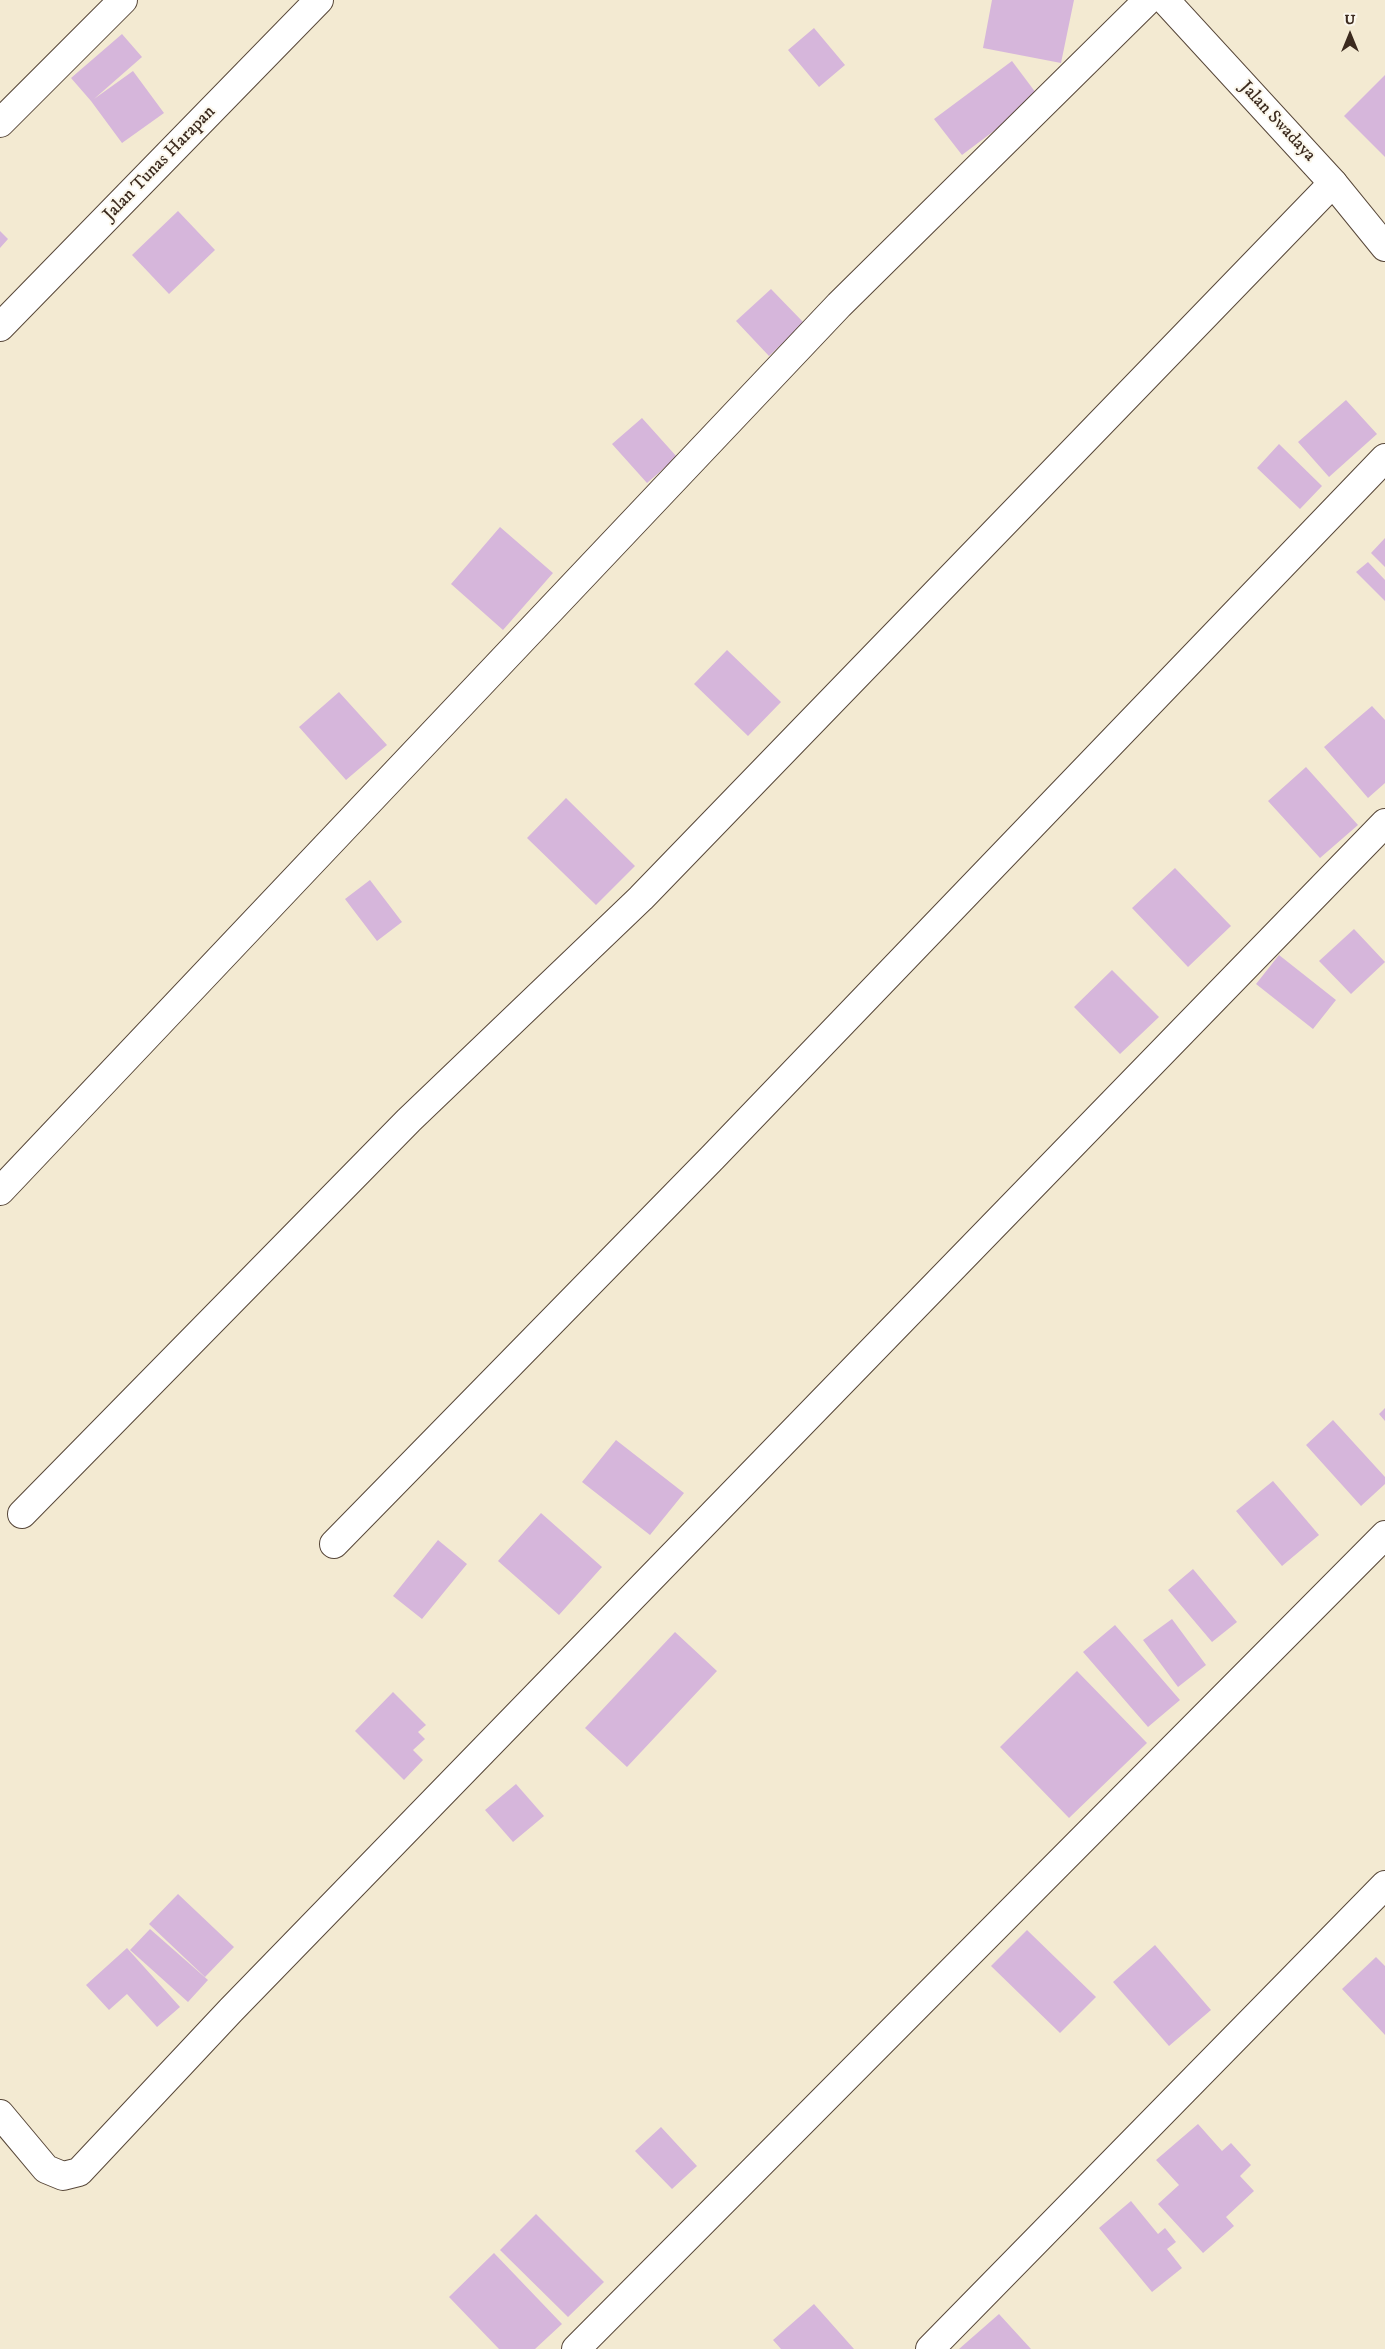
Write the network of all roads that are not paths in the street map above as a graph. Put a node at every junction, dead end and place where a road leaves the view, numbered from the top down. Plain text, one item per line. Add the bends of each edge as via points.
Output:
1 (123, 0) edge
2 (319, 0) edge
3 (1148, 0) edge
4 (1165, 0) edge
5 (0, 123) edge
6 (1333, 183) junction
7 (1385, 247) edge
8 (0, 328) edge
9 (1385, 458) edge
10 (1385, 823) edge
11 (0, 1191) edge
12 (22, 1514) dead end
13 (1385, 1535) edge
14 (334, 1544) dead end
15 (1385, 1885) edge
16 (0, 2114) edge
17 (576, 2349) edge
18 (930, 2349) edge

1 - 5 street
2 - 8 street, Jalan Tunas Harapan
3 - 11 street via 839,305
4 - 6 street, Jalan Swadaya
6 - 7 street, Jalan Swadaya
6 - 12 street via 642,898 409,1120
9 - 14 street via 705,1165
10 - 16 street via 238,2003 79,2172 64,2176 46,2169
13 - 17 street
15 - 18 street

